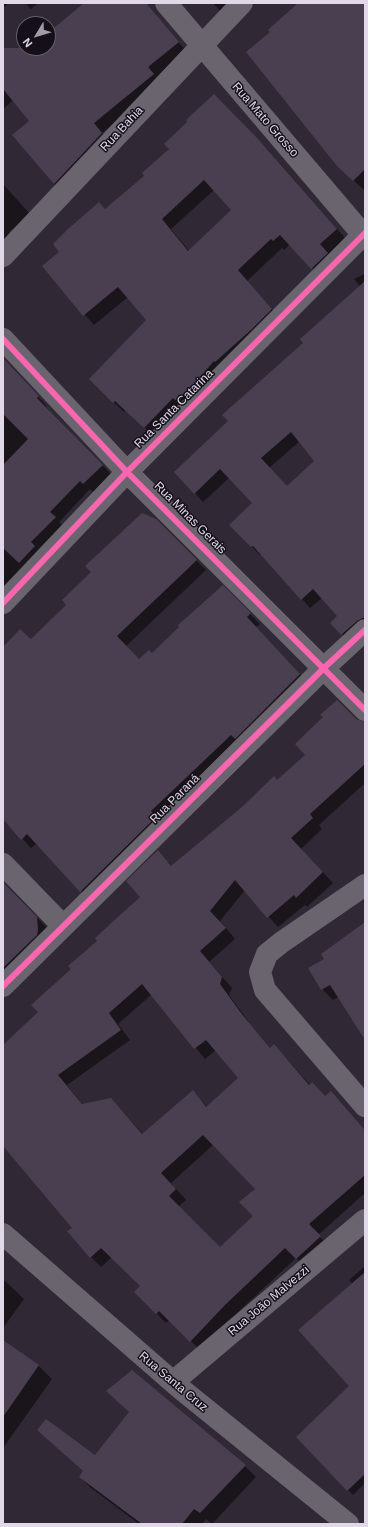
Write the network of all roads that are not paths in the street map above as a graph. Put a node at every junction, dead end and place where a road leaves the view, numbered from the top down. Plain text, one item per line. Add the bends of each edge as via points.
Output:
1 (166, 3) edge
2 (242, 3) edge
3 (201, 46) junction
4 (364, 235) edge
5 (3, 256) edge
6 (3, 339) edge
7 (127, 472) junction
8 (3, 603) edge
9 (365, 630) edge
10 (325, 667) junction
11 (365, 710) edge
12 (3, 864) edge
13 (365, 885) edge
14 (63, 926) junction
15 (3, 986) edge
16 (365, 1106) edge
17 (365, 1220) edge
18 (3, 1234) edge
19 (173, 1382) junction
20 (348, 1524) edge

1 - 3 street, Rua Mato Grosso
2 - 3 street, Rua Bahia
3 - 4 street, Rua Mato Grosso
3 - 5 street, Rua Bahia
4 - 7 street, Rua Santa Catarina
6 - 7 street, Rua Minas Gerais
7 - 8 street, Rua Santa Catarina
7 - 10 street, Rua Minas Gerais
9 - 10 street, Rua Paraná
10 - 11 street, Rua Minas Gerais
10 - 14 street, Rua Paraná
12 - 14 street
13 - 16 street via 267,954 260,972 265,990
14 - 15 street, Rua Paraná
17 - 19 street, Rua João Malvezzi
18 - 19 street, Rua Santa Cruz
19 - 20 street, Rua Santa Cruz

